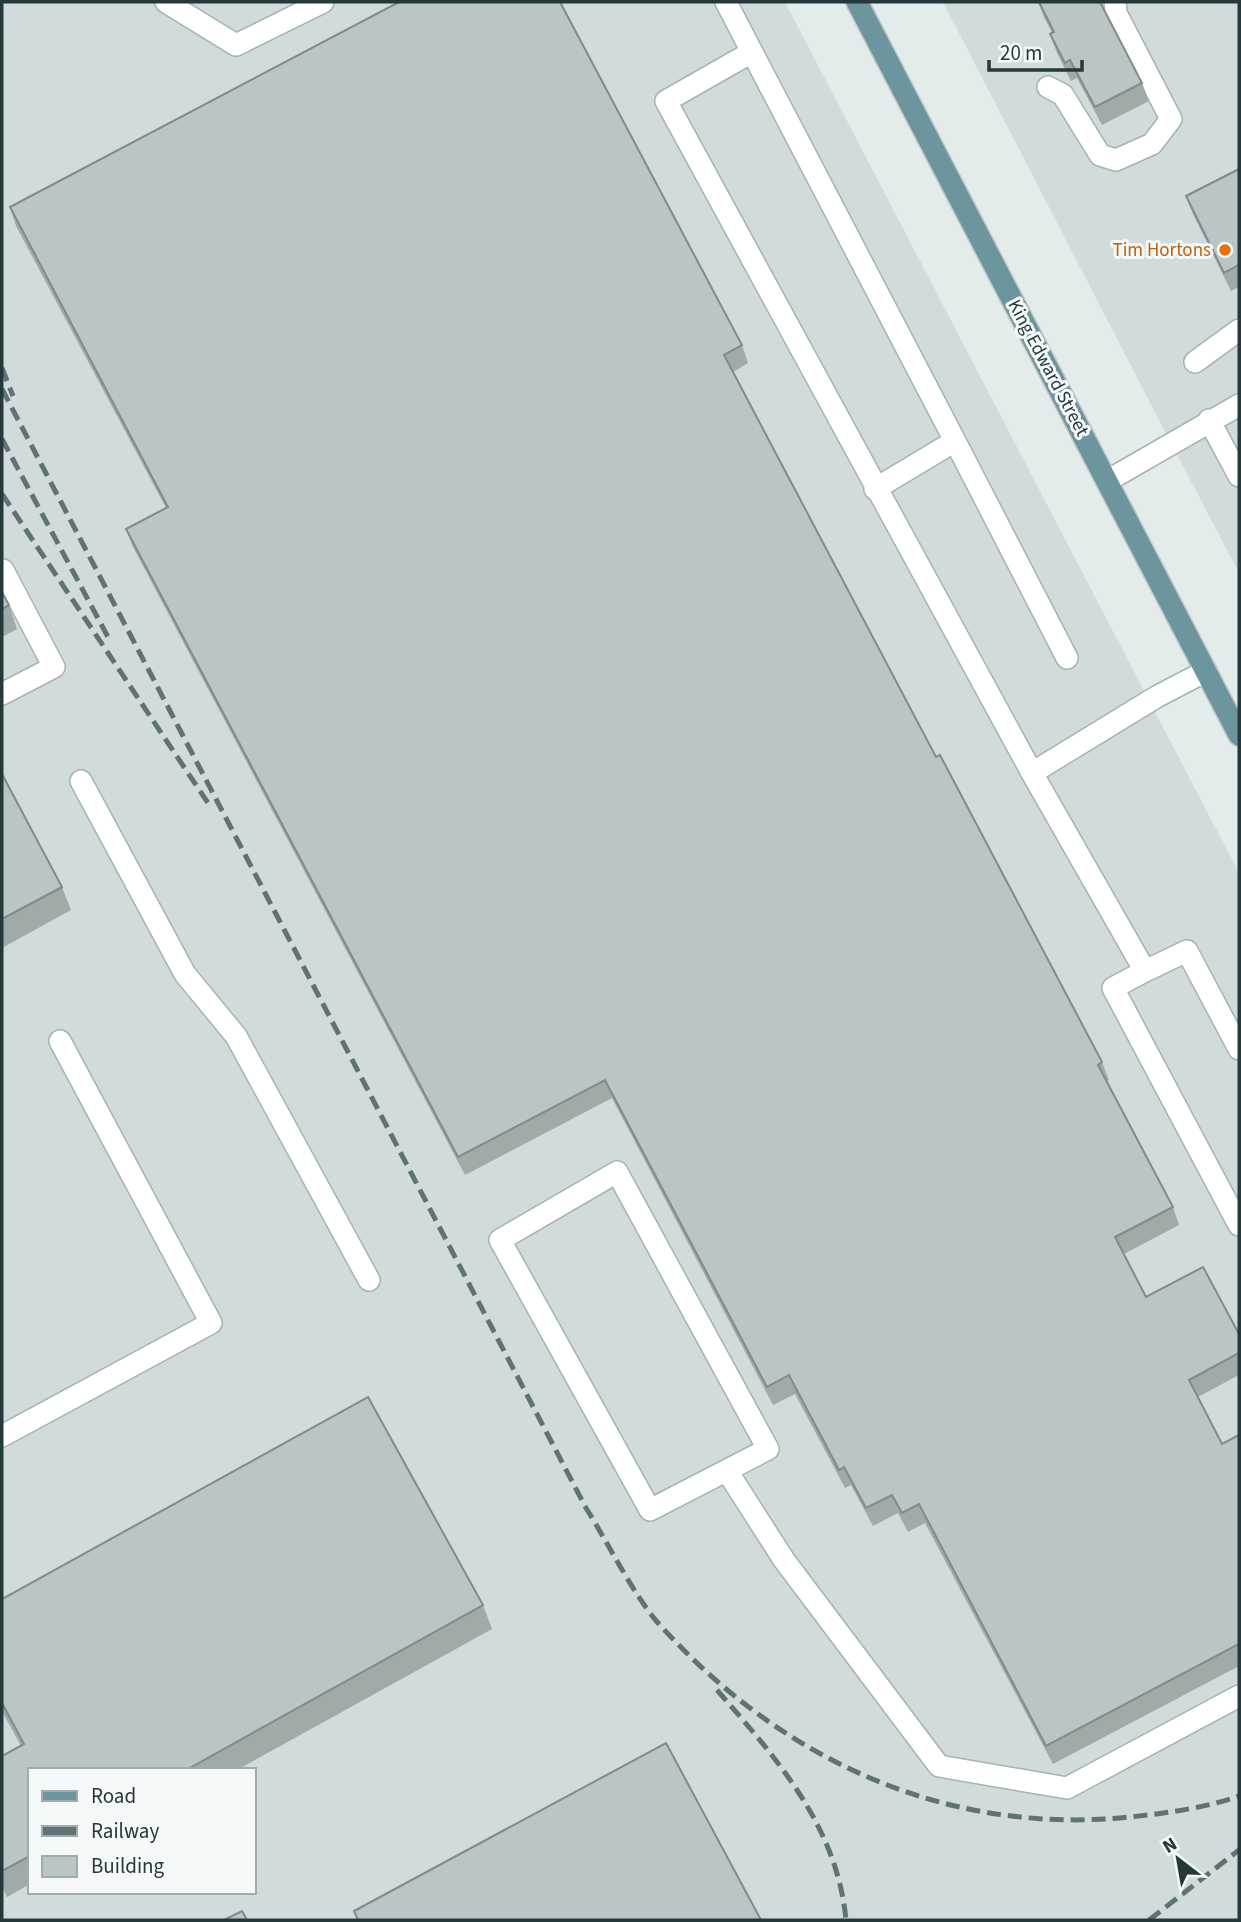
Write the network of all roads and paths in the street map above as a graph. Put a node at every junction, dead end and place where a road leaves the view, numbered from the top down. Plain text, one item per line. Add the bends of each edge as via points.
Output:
1 (166, 2) edge
2 (323, 2) edge
3 (726, 2) edge
4 (857, 2) edge
5 (874, 2) edge
6 (1115, 2) edge
7 (870, 26) junction
8 (751, 52) junction
9 (1048, 87) dead end
10 (1239, 330) edge
11 (1195, 362) dead end
12 (1239, 405) edge
13 (1209, 420) junction
14 (955, 441) junction
15 (1239, 476) edge
16 (1107, 481) junction
17 (876, 489) junction
18 (3, 570) edge
19 (1067, 658) dead end
20 (1206, 671) junction
21 (2, 694) edge
22 (1239, 734) edge
23 (1032, 773) junction
24 (81, 781) dead end
25 (1145, 971) junction
26 (60, 1041) dead end
27 (1239, 1049) edge
28 (1239, 1225) edge
29 (369, 1280) dead end
30 (2, 1436) edge
31 (727, 1471) junction
32 (1239, 1696) edge

1 - 2 lane via 236,46
3 - 8 lane
4 - 7 main road, King Edward Street
5 - 7 main road
6 - 9 lane via 1116,13 1171,119 1152,144 1116,160 1100,155 1063,95
7 - 16 main road, King Edward Street
8 - 14 lane
8 - 17 lane via 666,101
10 - 11 lane
12 - 13 lane
13 - 15 lane
13 - 16 lane
14 - 17 lane
14 - 19 lane
16 - 20 main road, King Edward Street
17 - 23 lane
18 - 21 lane via 54,667
20 - 22 main road, King Edward Street
20 - 23 lane
23 - 25 lane
24 - 29 lane via 185,974 236,1036
25 - 27 lane via 1187,951
25 - 28 lane via 1113,988
26 - 30 lane via 211,1323
31 - 31 lane via 768,1449 617,1172 500,1240 650,1510
31 - 32 lane via 784,1560 939,1766 1066,1788

